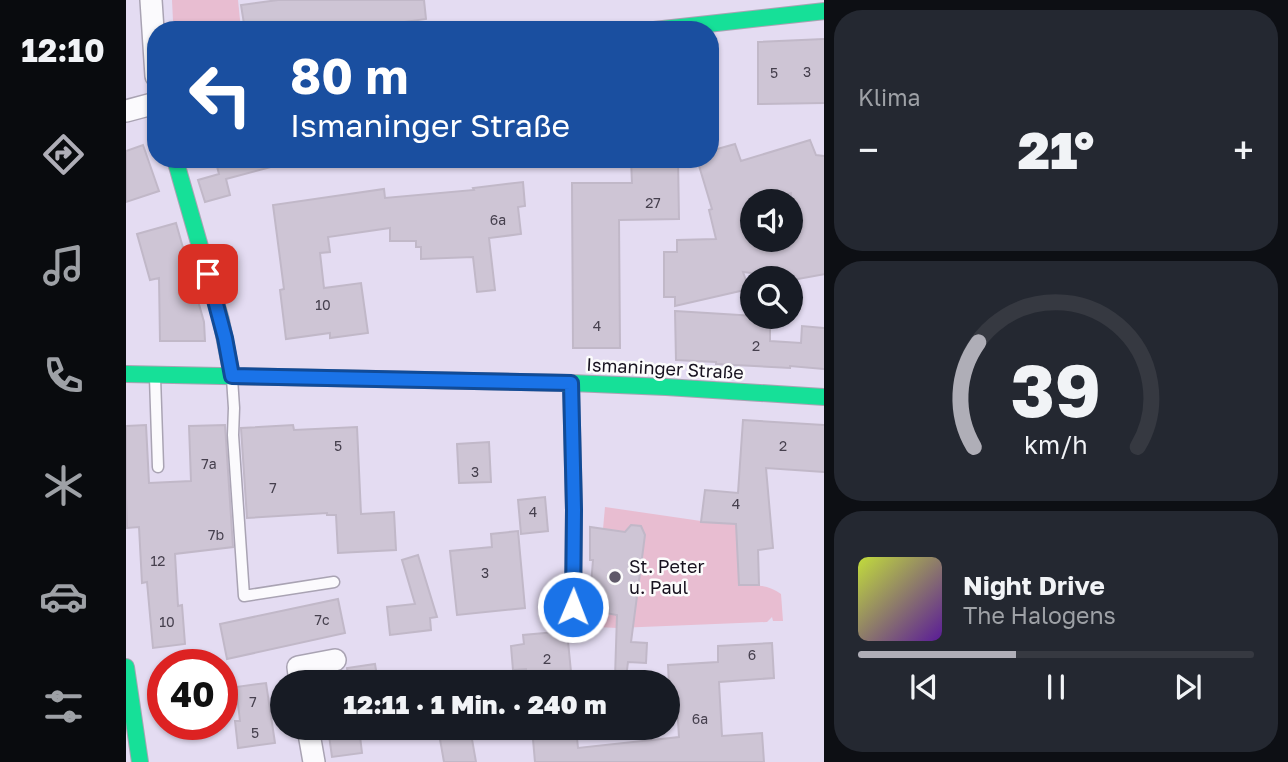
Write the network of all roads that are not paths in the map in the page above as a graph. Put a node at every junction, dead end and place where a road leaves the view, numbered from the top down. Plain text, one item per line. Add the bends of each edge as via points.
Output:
1 (151, 0) edge
2 (824, 11) edge
3 (152, 21) edge
4 (719, 23) edge
5 (147, 105) edge
6 (126, 111) edge
7 (177, 168) edge
8 (126, 374) edge
9 (155, 374) junction
10 (232, 376) junction
11 (571, 383) junction
12 (824, 397) edge
13 (158, 467) dead end
14 (334, 582) dead end
15 (573, 607) dead end
16 (335, 660) dead end
17 (126, 667) edge
18 (298, 670) edge
19 (310, 740) edge
20 (140, 762) edge
21 (314, 762) edge

1 - 3 street
2 - 4 street
5 - 6 street
7 - 10 street
8 - 9 street, Ismaninger Straße
9 - 10 street, Ismaninger Straße
9 - 13 lane
10 - 11 street, Ismaninger Straße
10 - 14 lane via 244,596
11 - 12 street, Ismaninger Straße
11 - 15 street
16 - 18 street
17 - 20 street
19 - 21 street

